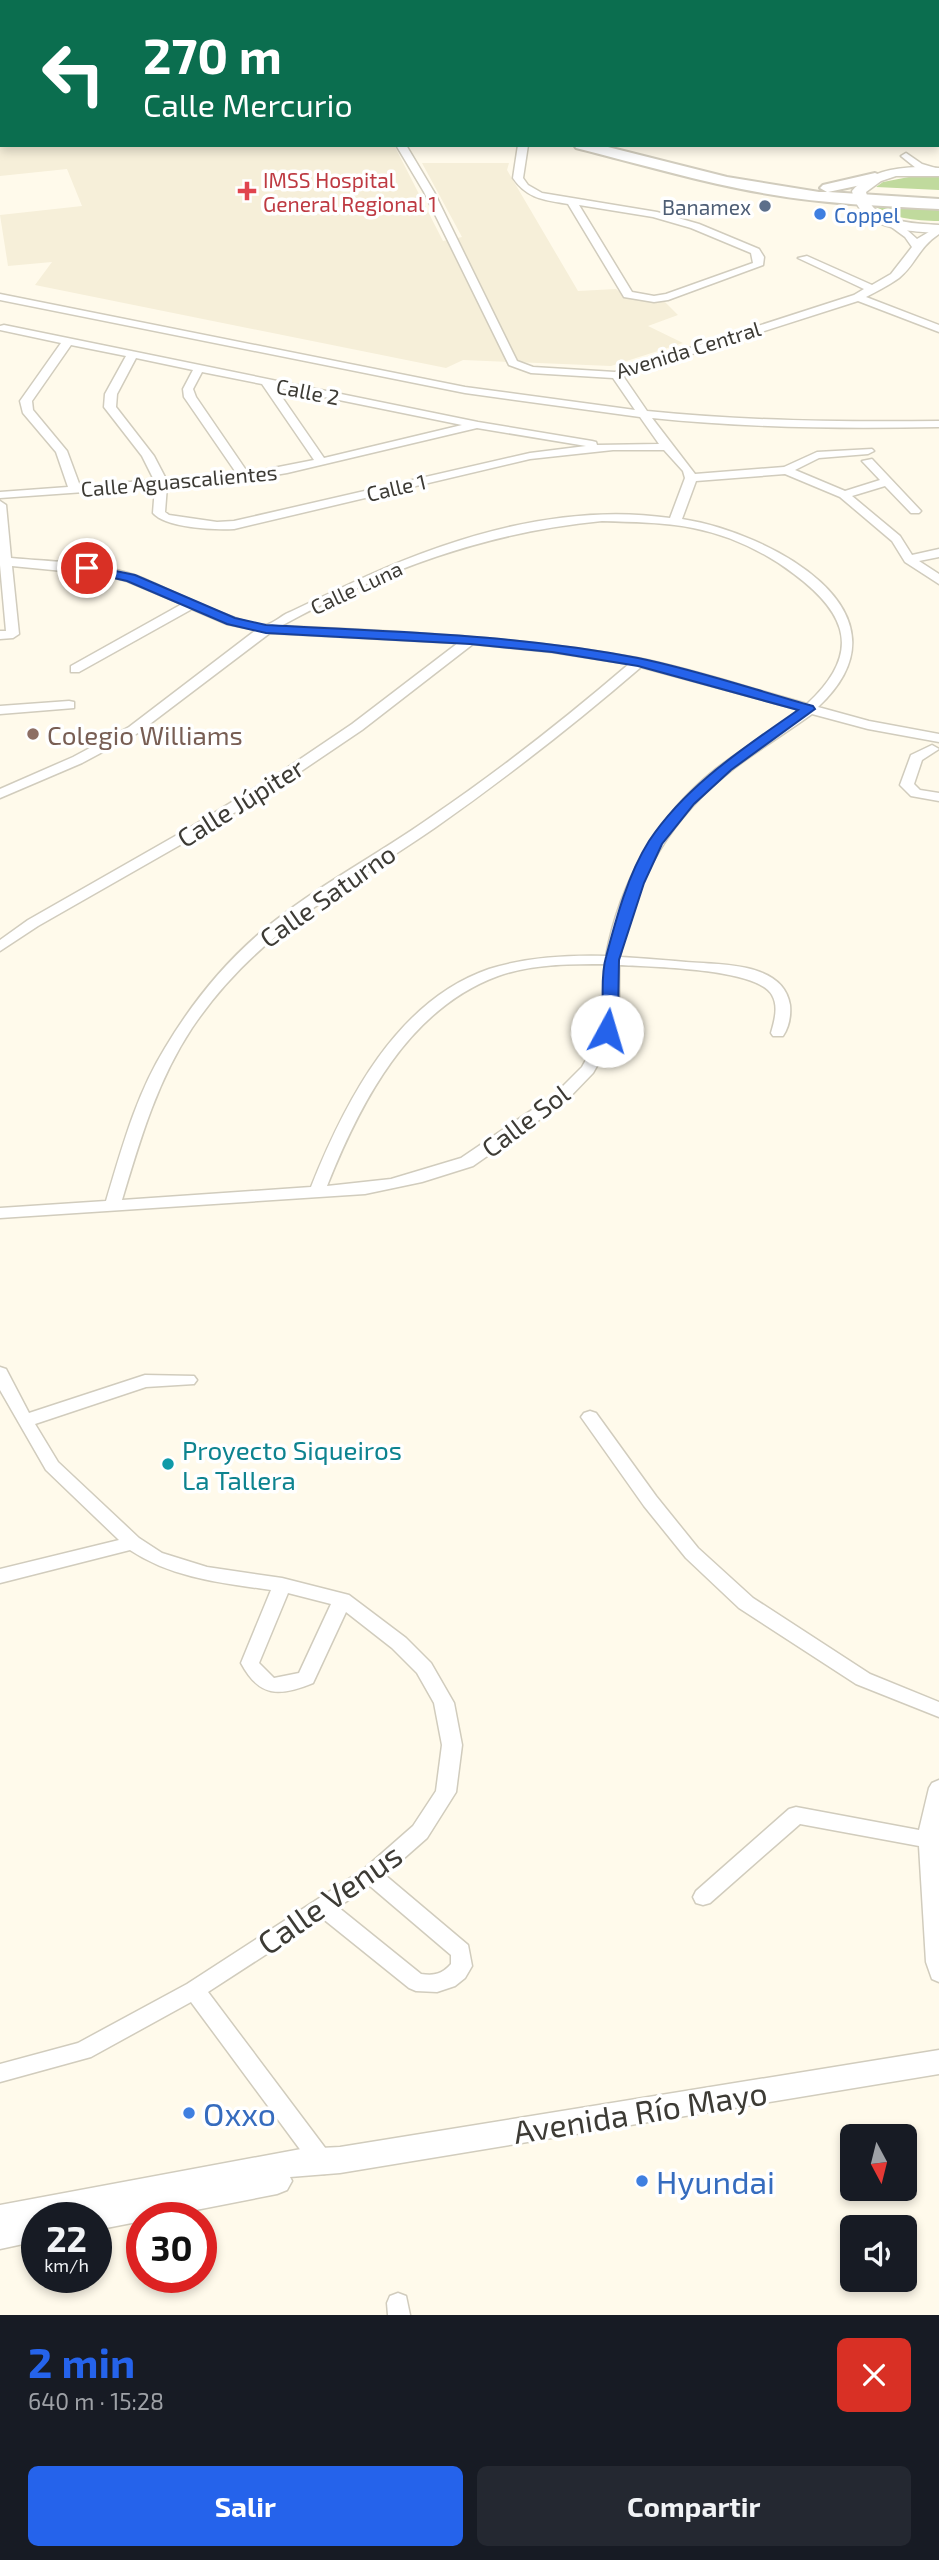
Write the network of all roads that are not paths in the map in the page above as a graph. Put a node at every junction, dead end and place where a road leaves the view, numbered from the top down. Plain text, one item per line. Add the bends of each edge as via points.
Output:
1 (402, 147) edge
2 (523, 147) edge
3 (589, 147) edge
4 (630, 147) edge
5 (904, 150) edge
6 (939, 172) edge
7 (895, 173) junction
8 (875, 178) junction
9 (826, 193) junction
10 (859, 195) junction
11 (939, 195) edge
12 (573, 203) junction
13 (939, 204) edge
14 (873, 215) junction
15 (894, 224) junction
16 (939, 229) edge
17 (916, 247) junction
18 (803, 258) dead end
19 (873, 289) junction
20 (0, 297) edge
21 (858, 297) junction
22 (11, 317) edge
23 (939, 329) edge
24 (68, 341) junction
25 (133, 354) junction
26 (199, 368) junction
27 (616, 375) junction
28 (266, 382) junction
29 (642, 414) junction
30 (939, 424) edge
31 (478, 425) junction
32 (521, 432) junction
33 (613, 447) junction
34 (667, 447) junction
35 (530, 456) junction
36 (321, 462) junction
37 (786, 470) junction
38 (245, 477) junction
39 (691, 478) junction
40 (886, 482) junction
41 (161, 483) junction
42 (75, 489) junction
43 (0, 495) edge
44 (844, 495) junction
45 (0, 505) edge
46 (915, 511) dead end
47 (675, 521) junction
48 (939, 553) edge
49 (909, 559) junction
50 (4, 561) edge
51 (939, 580) edge
52 (191, 604) junction
53 (266, 629) junction
54 (7, 634) edge
55 (470, 640) junction
56 (639, 662) junction
57 (75, 668) dead end
58 (69, 705) dead end
59 (808, 709) junction
60 (0, 710) edge
61 (935, 745) edge
62 (0, 794) edge
63 (939, 797) edge
64 (0, 947) edge
65 (612, 960) junction
66 (778, 1033) dead end
67 (316, 1194) junction
68 (112, 1207) junction
69 (0, 1213) edge
70 (0, 1373) edge
71 (188, 1380) dead end
72 (590, 1417) dead end
73 (24, 1420) junction
74 (133, 1543) junction
75 (0, 1576) edge
76 (282, 1586) junction
77 (342, 1600) junction
78 (939, 1710) edge
79 (939, 1788) edge
80 (929, 1840) junction
81 (371, 1875) junction
82 (703, 1897) dead end
83 (324, 1908) junction
84 (939, 1973) edge
85 (194, 1990) junction
86 (939, 2062) edge
87 (0, 2073) edge
88 (330, 2164) junction
89 (112, 2213) edge
90 (0, 2218) edge
91 (21, 2231) edge
92 (0, 2236) edge

1 - 27 street, Avenida Central via 513,363 531,370
2 - 12 street via 518,178 524,187 538,196
3 - 9 main road via 746,186
4 - 9 main road
5 - 6 street via 919,166
5 - 7 street via 905,166
6 - 7 street
7 - 8 street
8 - 9 main road
8 - 10 street
9 - 10 main road
9 - 14 main road
10 - 11 main road
10 - 13 main road
10 - 14 street
12 - 12 street via 628,295 668,297 758,265 760,257 755,251 695,226 654,214
14 - 15 street
15 - 16 street
15 - 17 street
16 - 17 street, Avenida Central
17 - 19 street, Avenida Central via 895,276
18 - 19 street
19 - 21 street, Avenida Central
20 - 22 street
21 - 23 street
21 - 27 street, Avenida Central
22 - 24 street, Calle 2
22 - 29 street
24 - 25 street, Calle 2
24 - 42 street via 26,401 27,411 61,452
25 - 26 street, Calle 2
25 - 41 street via 111,394 110,407 136,436
26 - 28 street, Calle 2
26 - 38 street via 188,389 190,397
27 - 29 street
28 - 31 street, Calle 2
28 - 36 street
29 - 30 street via 829,426
29 - 34 street
31 - 32 street, Calle 2
31 - 36 street, Calle Aguascalientes
32 - 33 street, Calle 2
32 - 35 street
33 - 34 street, Calle 1
33 - 35 street, Calle 1
34 - 39 street
35 - 41 street, Calle 1 via 234,525 165,518 158,506
36 - 38 street, Calle Aguascalientes
37 - 39 street
37 - 40 street via 817,455 868,456
37 - 44 street
38 - 41 street, Calle Aguascalientes
39 - 47 street
40 - 44 street
40 - 46 street
41 - 42 street, Calle Aguascalientes
42 - 43 street, Calle Aguascalientes
44 - 49 street via 896,540
45 - 50 street
47 - 53 street, Calle Luna via 630,516 577,519 464,542 390,570
47 - 59 street, Calle Sol via 725,532 769,549 828,593 842,616 848,639 845,663 831,687
48 - 49 street
49 - 51 street
50 - 52 street via 104,571
50 - 54 street
52 - 53 street
52 - 57 street
53 - 55 street
53 - 62 street, Calle Luna via 147,721
55 - 56 street
55 - 64 street, Calle Júpiter via 358,727 286,775 33,923
56 - 59 street
56 - 68 street, Calle Saturno via 570,721 448,812 362,867 255,945 222,981 164,1062 145,1102
58 - 60 street
59 - 61 street
59 - 65 street, Calle Sol via 726,768 689,801 655,843
61 - 63 street via 916,758 907,785 916,793
65 - 66 street via 743,972 759,978 772,986 781,1000 784,1014
65 - 67 street via 508,968 472,982 424,1016 369,1079 335,1143
65 - 67 street, Calle Sol via 611,1017 604,1046 558,1100 471,1161 418,1179
67 - 68 street, Calle Sol
68 - 69 street, Calle Sol
70 - 73 street, Calle Venus
71 - 73 street via 145,1381
72 - 78 street via 692,1553 746,1603 863,1679
73 - 74 street, Calle Venus via 52,1466
74 - 75 street
74 - 76 street, Calle Venus via 156,1558 206,1574
76 - 77 street, Calle Venus
76 - 77 street via 250,1663 256,1677 270,1685 290,1686 306,1678
77 - 81 street, Calle Venus via 400,1643 424,1668 444,1703 452,1745 446,1792 420,1832
79 - 80 street
80 - 82 street via 796,1815
80 - 84 street
81 - 83 street, Calle Venus
81 - 83 street via 461,1951 462,1966 452,1979 435,1985 416,1982
83 - 85 street, Calle Venus
85 - 87 street, Calle Venus via 83,2051
85 - 88 street
86 - 88 street, Avenida Río Mayo
88 - 89 street, Avenida Río Mayo
88 - 90 street, Avenida Río Mayo
91 - 92 street

